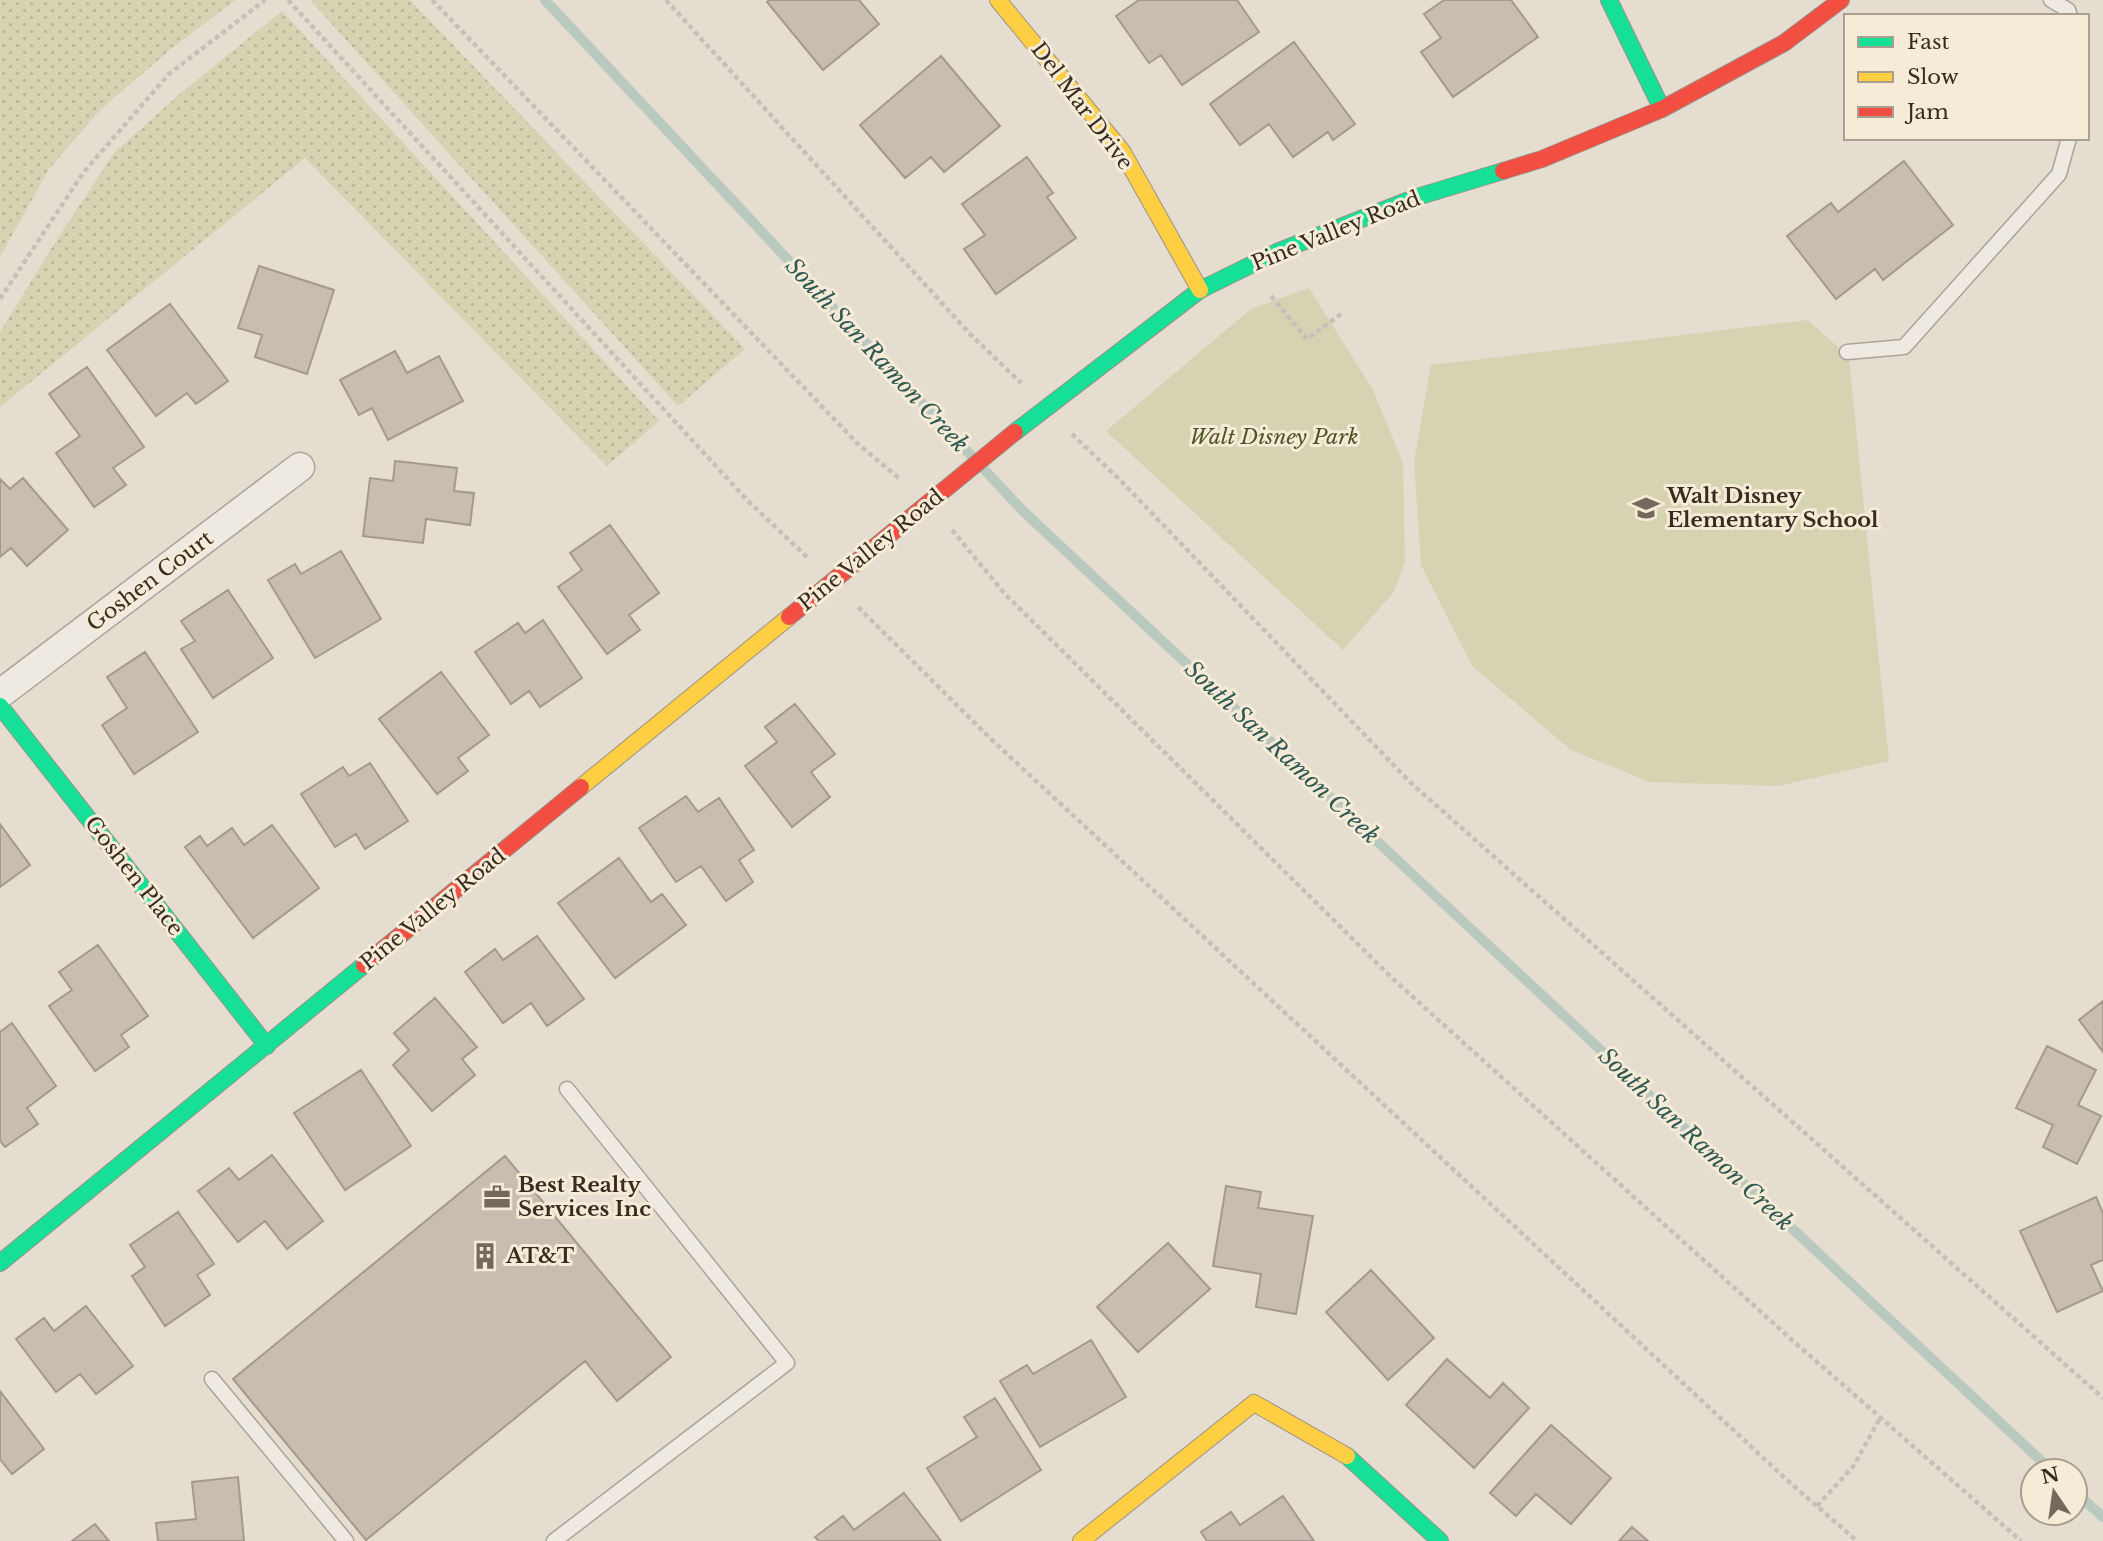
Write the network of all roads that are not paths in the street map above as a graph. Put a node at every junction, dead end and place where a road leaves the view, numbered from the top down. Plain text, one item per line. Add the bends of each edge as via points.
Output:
1 (998, 0) edge
2 (1609, 0) edge
3 (1841, 0) edge
4 (2051, 0) edge
5 (2069, 14) edge
6 (1662, 109) junction
7 (2068, 140) edge
8 (1200, 290) junction
9 (1847, 352) dead end
10 (300, 467) dead end
11 (0, 694) edge
12 (0, 706) edge
13 (267, 1046) junction
14 (567, 1089) dead end
15 (0, 1263) edge
16 (212, 1379) dead end
17 (346, 1541) edge
18 (554, 1541) edge
19 (1082, 1541) edge
20 (1440, 1541) edge

1 - 8 street, Del Mar Drive via 1122,151
2 - 6 street
3 - 6 street, Pine Valley Road via 1784,43
4 - 5 lane
6 - 8 street, Pine Valley Road via 1542,159 1417,197 1277,252
7 - 9 lane via 2059,174 1904,347
8 - 13 street, Pine Valley Road via 927,503
10 - 11 street, Goshen Court
12 - 13 street, Goshen Place
13 - 15 street, Pine Valley Road
14 - 18 lane via 787,1363
16 - 17 lane
19 - 20 street via 1254,1403 1343,1452

